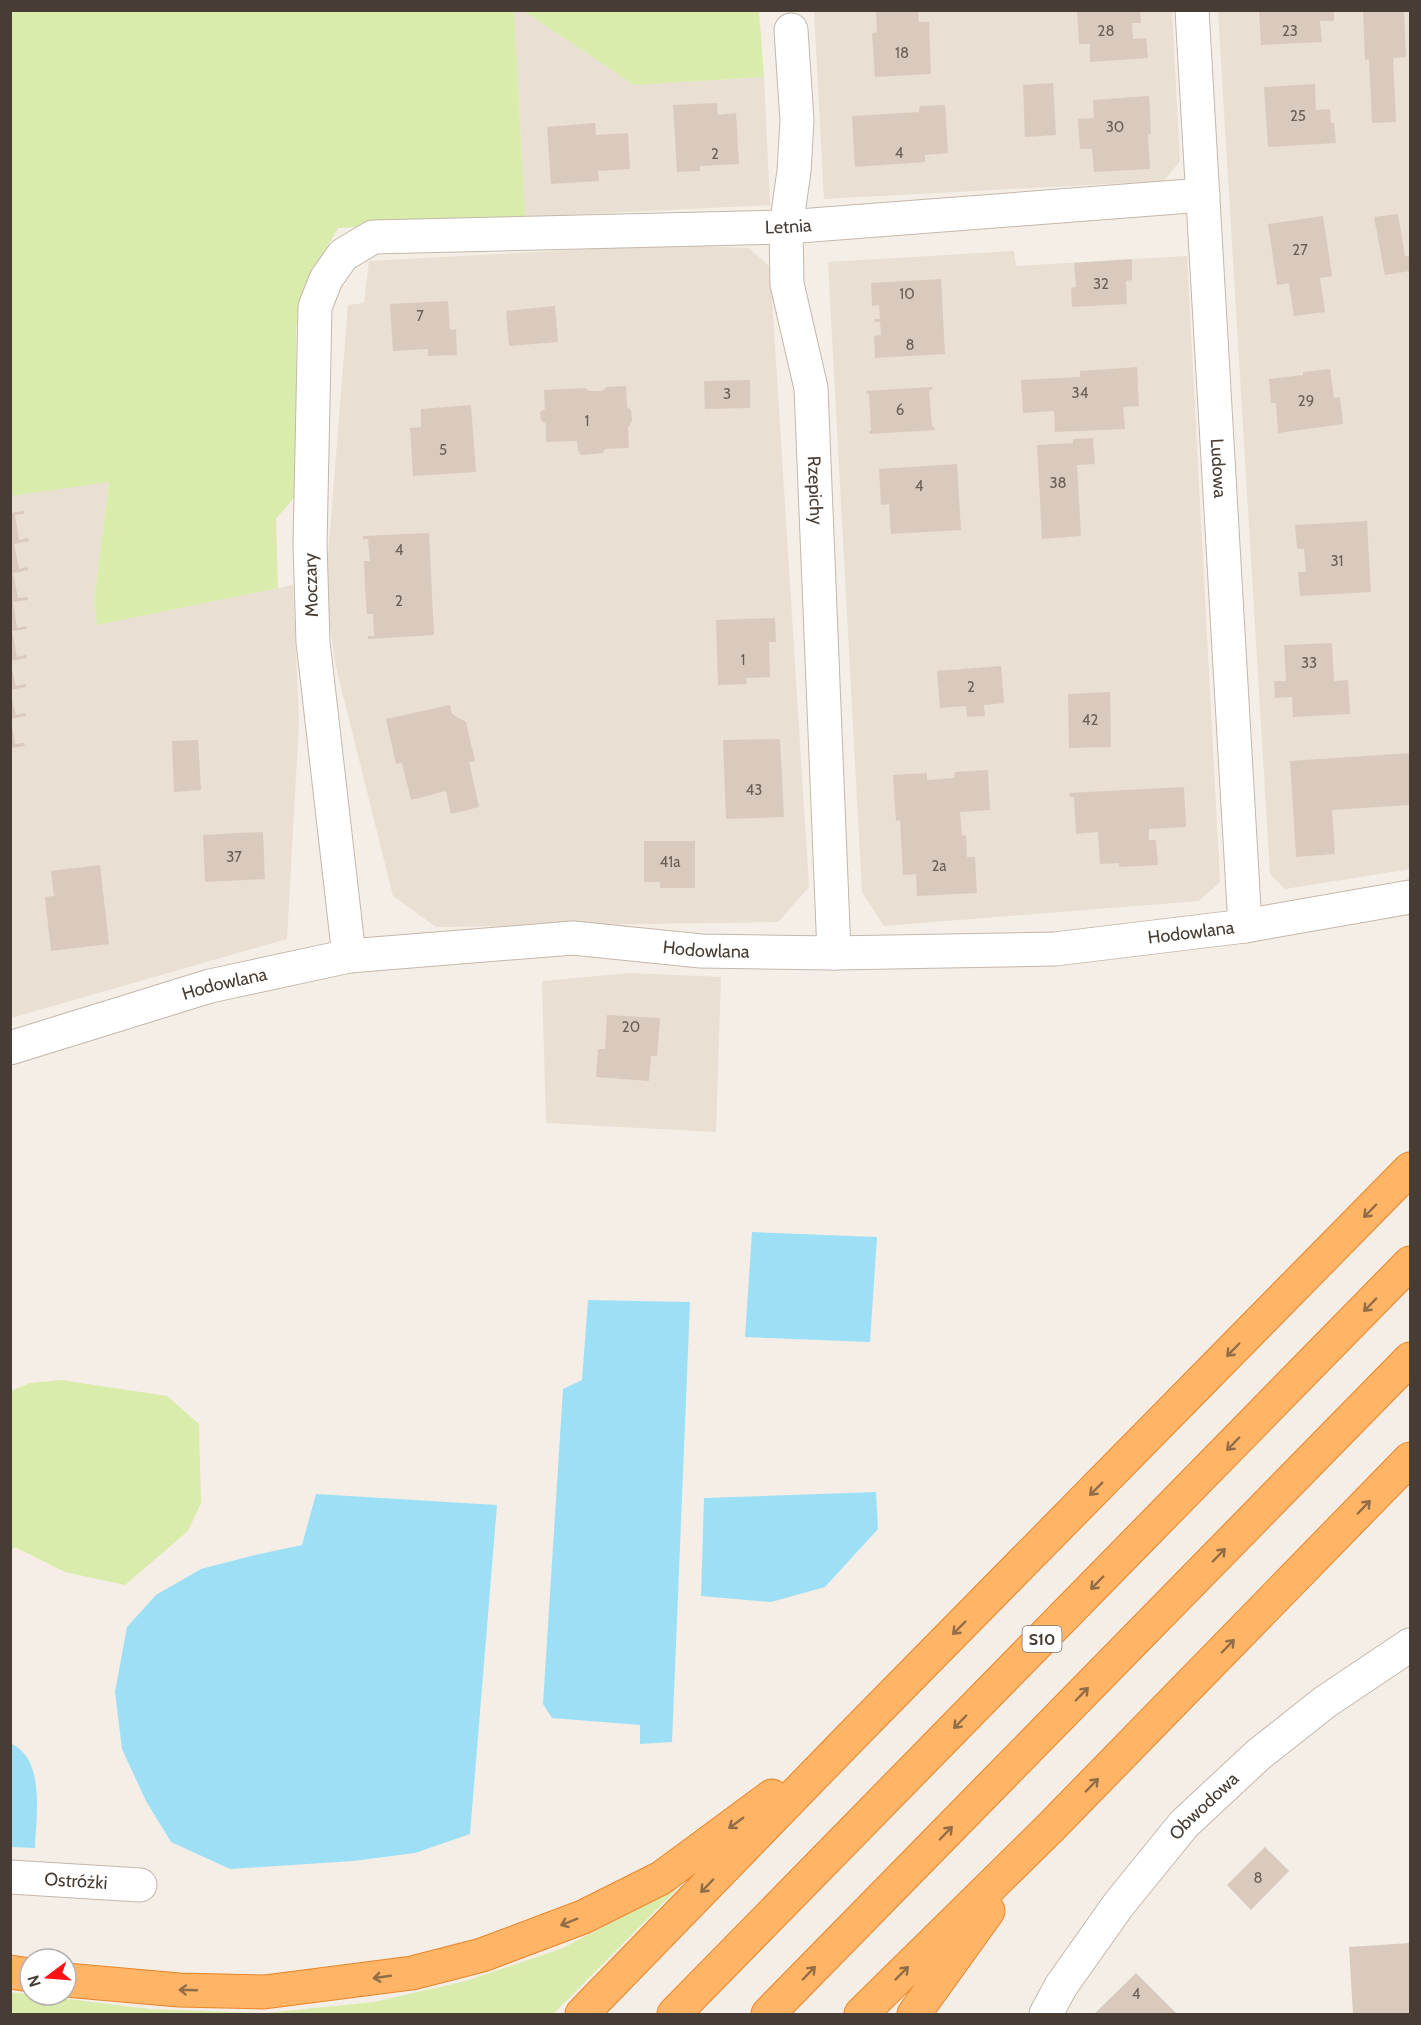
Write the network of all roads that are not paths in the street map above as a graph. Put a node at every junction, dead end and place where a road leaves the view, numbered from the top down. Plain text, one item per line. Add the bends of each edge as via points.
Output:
1 (1192, 10) edge
2 (791, 30) dead end
3 (1203, 195) junction
4 (786, 227) junction
5 (373, 237) joint
6 (1410, 897) edge
7 (1245, 926) junction
8 (834, 953) junction
9 (349, 956) junction
10 (10, 1048) edge
11 (1410, 1169) edge
12 (1410, 1263) edge
13 (1410, 1359) edge
14 (1410, 1459) edge
15 (1410, 1645) edge
16 (850, 1738) junction
17 (1051, 1827) junction
18 (10, 1877) edge
19 (140, 1885) dead end
20 (78, 1981) edge
21 (582, 2014) edge
22 (674, 2014) edge
23 (768, 2014) edge
24 (861, 2014) edge
25 (914, 2014) edge
26 (1046, 2014) edge

1 - 3 street, Ludowa
2 - 4 street, Rzepichy via 797,121
3 - 4 street, Letnia
3 - 7 street, Ludowa
4 - 5 street, Letnia
4 - 8 street, Rzepichy via 787,284 811,388
5 - 9 street, Moczary via 343,255 326,279 315,307 310,544 313,642
6 - 7 street, Hodowlana
7 - 8 street, Hodowlana via 1055,949
8 - 9 street, Hodowlana via 701,951 573,938
9 - 10 street, Hodowlana via 210,986
11 -> 16 highway
12 -> 22 highway, S10
23 -> 13 highway
17 -> 14 highway
15 - 26 street, Obwodowa via 1325,1702 1258,1755 1184,1824 1119,1904
16 -> 20 highway via 661,1878 583,1917 482,1955 412,1972 264,1992
16 -> 21 highway
24 -> 17 highway
17 - 25 highway
18 - 19 street, Ostróżki

